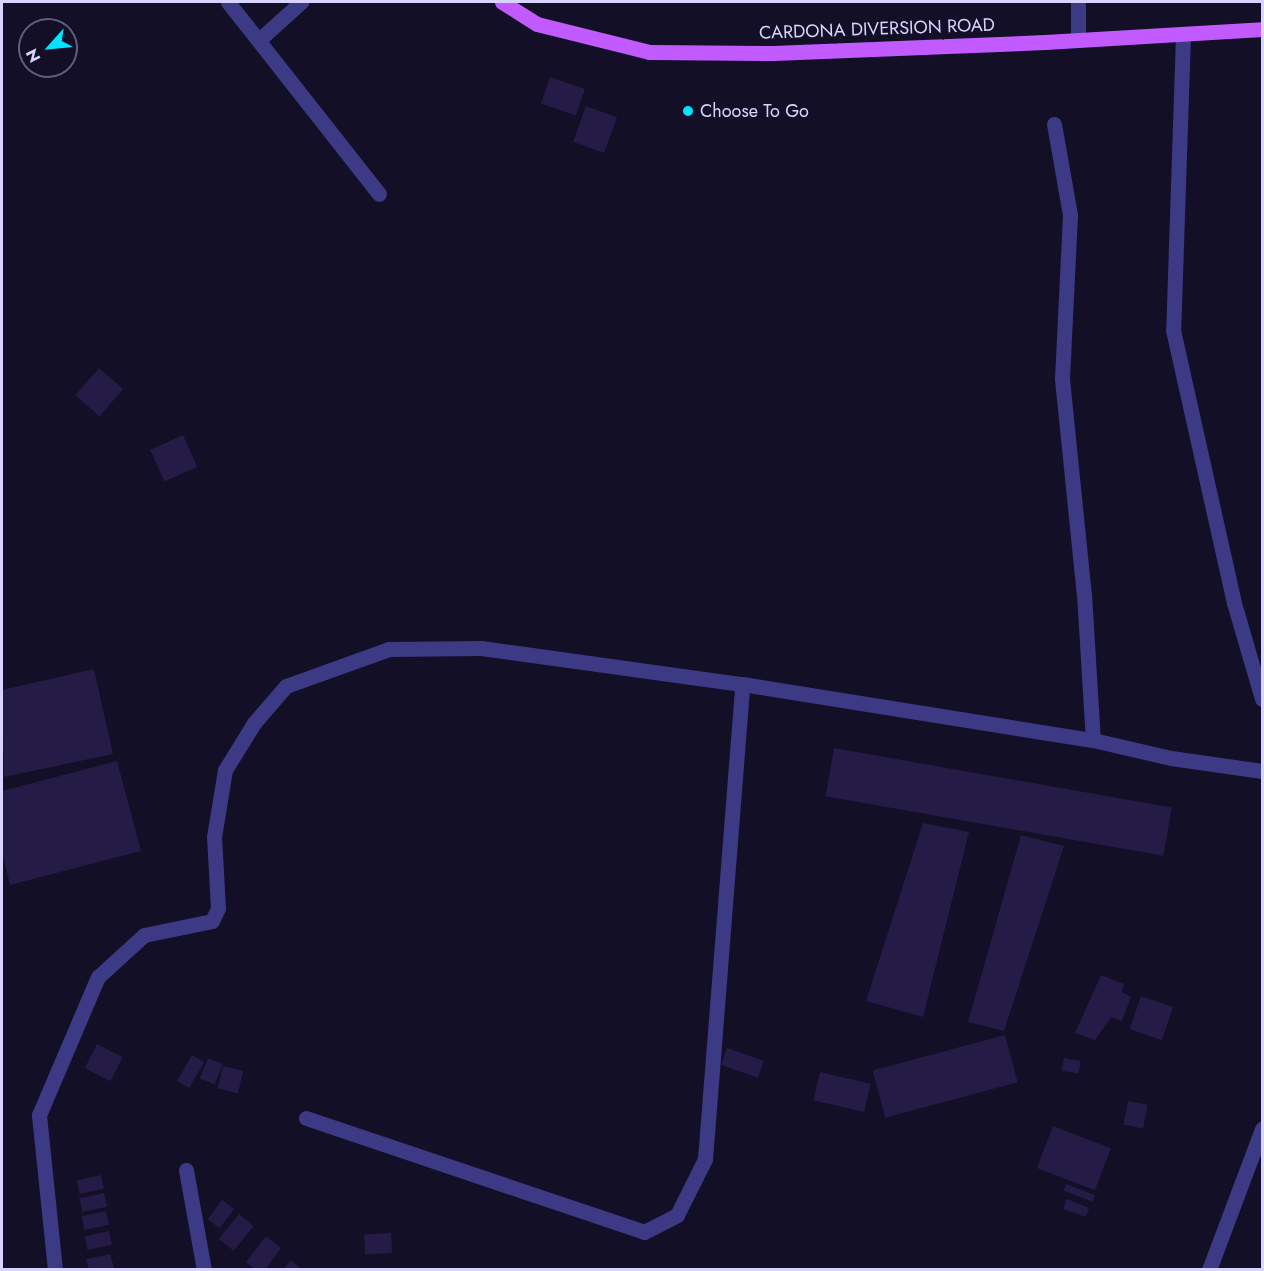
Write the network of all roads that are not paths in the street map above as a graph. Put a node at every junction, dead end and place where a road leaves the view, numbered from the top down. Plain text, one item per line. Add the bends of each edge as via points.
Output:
1 (228, 2) edge
2 (301, 2) edge
3 (502, 2) edge
4 (1078, 2) edge
5 (1263, 28) edge
6 (1183, 35) junction
7 (259, 39) junction
8 (1078, 40) junction
9 (1054, 124) dead end
10 (379, 194) dead end
11 (742, 684) junction
12 (1263, 699) edge
13 (1093, 740) junction
14 (1263, 771) edge
15 (306, 1119) dead end
16 (1263, 1129) edge
17 (186, 1170) dead end
18 (55, 1269) edge
19 (204, 1269) edge
20 (1209, 1269) edge

1 - 7 street
2 - 7 street
3 - 8 main road, CARDONA DIVERSION ROAD via 537,24 649,52 773,53
4 - 8 street
5 - 6 main road, CARDONA DIVERSION ROAD
6 - 8 main road, CARDONA DIVERSION ROAD
6 - 12 street via 1173,330 1234,603
7 - 10 street
9 - 13 street via 1070,215 1062,379 1084,594
11 - 13 street
11 - 15 street via 705,1159 677,1215 644,1232
11 - 18 street via 481,648 389,649 286,686 254,723 225,770 214,837 218,908 212,921 144,935 98,977 39,1116
13 - 14 street via 1171,758
16 - 20 street
17 - 19 street

